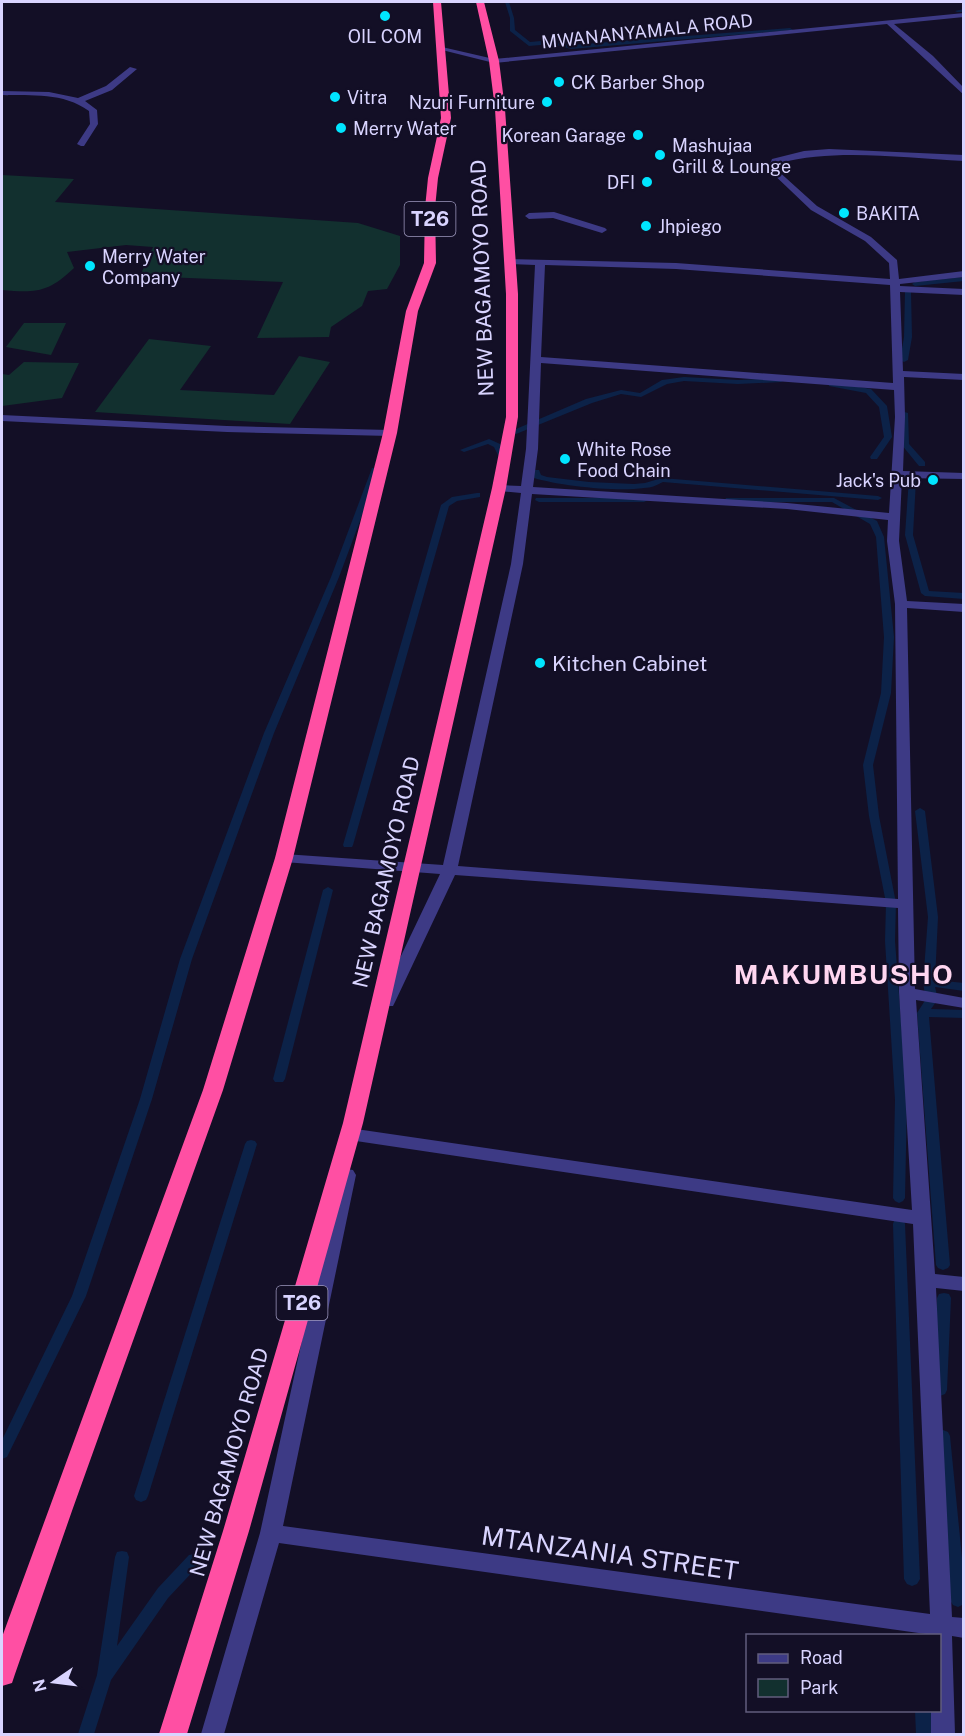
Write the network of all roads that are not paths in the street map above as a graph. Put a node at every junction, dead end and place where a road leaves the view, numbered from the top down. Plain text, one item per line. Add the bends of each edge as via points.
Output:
1 (437, 2) edge
2 (480, 2) edge
3 (963, 15) edge
4 (886, 21) junction
5 (442, 50) junction
6 (494, 61) junction
7 (133, 69) dead end
8 (2, 93) edge
9 (963, 93) edge
10 (78, 101) junction
11 (81, 144) dead end
12 (963, 158) edge
13 (529, 216) dead end
14 (602, 230) dead end
15 (510, 261) junction
16 (540, 262) junction
17 (963, 274) edge
18 (896, 285) junction
19 (963, 292) edge
20 (537, 360) junction
21 (898, 374) junction
22 (963, 377) edge
23 (898, 387) junction
24 (2, 418) edge
25 (390, 433) junction
26 (898, 474) junction
27 (963, 476) edge
28 (499, 488) junction
29 (527, 490) junction
30 (894, 517) junction
31 (901, 604) junction
32 (963, 608) edge
33 (285, 858) junction
34 (413, 867) junction
35 (449, 871) junction
36 (906, 904) junction
37 (907, 992) junction
38 (963, 1003) edge
39 (356, 1135) junction
40 (921, 1218) junction
41 (926, 1280) junction
42 (963, 1284) edge
43 (271, 1533) junction
44 (941, 1626) junction
45 (963, 1628) edge
46 (2, 1674) edge
47 (173, 1734) edge
48 (212, 1734) edge
49 (943, 1734) edge

1 - 5 highway, NEW BAGAMOYO ROAD / T26
2 - 6 highway, NEW BAGAMOYO ROAD / T26
3 - 4 street, MWANANYAMALA ROAD
4 - 6 street, MWANANYAMALA ROAD
4 - 9 street via 930,58
5 - 6 street, MWANANYAMALA ROAD
5 - 25 highway, NEW BAGAMOYO ROAD / T26 via 446,118 433,178 430,263 412,311
6 - 15 highway, NEW BAGAMOYO ROAD / T26
7 - 10 street via 109,88
8 - 10 street via 41,94
10 - 11 street via 93,110 94,124
12 - 18 street via 829,152 782,158 772,164 772,169 814,208 880,248 894,262
13 - 14 street via 554,215
15 - 16 street
15 - 28 highway, NEW BAGAMOYO ROAD / T26 via 512,417
16 - 18 street via 676,266
16 - 20 street
17 - 18 street
18 - 19 street
18 - 21 street
20 - 23 street
20 - 29 street
21 - 22 street
21 - 23 street
23 - 26 street
24 - 25 street
25 - 33 highway, NEW BAGAMOYO ROAD / T26
26 - 27 street
26 - 30 street
28 - 29 street
28 - 34 highway, NEW BAGAMOYO ROAD / T26
29 - 30 street via 787,506
29 - 35 street via 517,564
30 - 31 street
31 - 32 street
31 - 36 street
33 - 34 street
33 - 46 highway, NEW BAGAMOYO ROAD / T26 via 213,1090
34 - 35 street
34 - 47 highway, NEW BAGAMOYO ROAD / T26 via 353,1123 236,1532
35 - 36 street
35 - 39 street via 389,996
36 - 37 street
37 - 38 street
37 - 40 street
39 - 40 street
39 - 43 street
40 - 41 street
41 - 42 street
41 - 44 street
43 - 44 street, MTANZANIA STREET
43 - 48 street
44 - 45 street, MTANZANIA STREET
44 - 49 street

